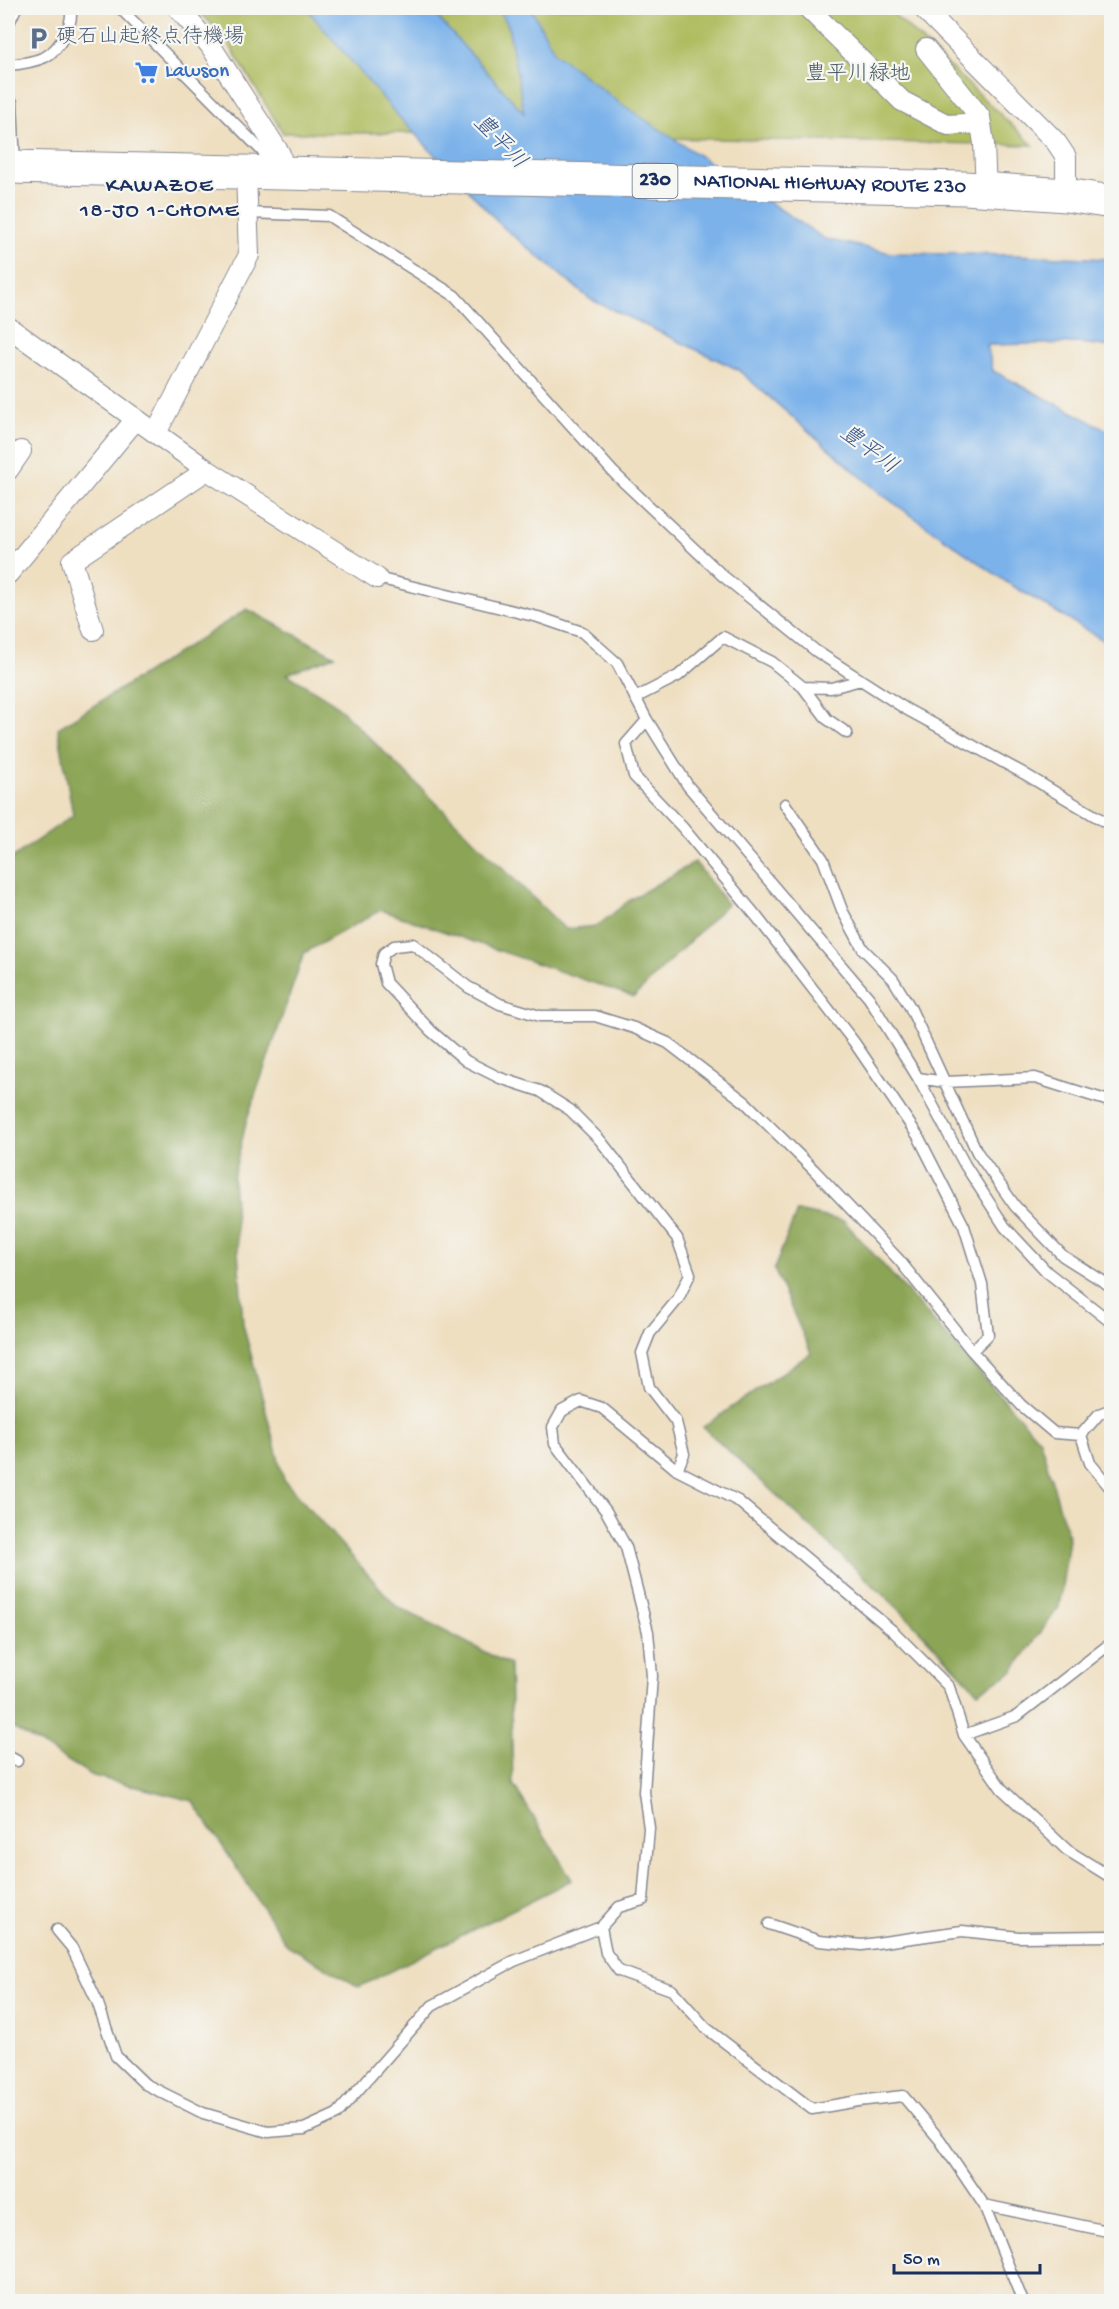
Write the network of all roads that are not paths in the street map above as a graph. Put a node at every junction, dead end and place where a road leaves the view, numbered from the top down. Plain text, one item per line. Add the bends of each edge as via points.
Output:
1 (16, 8) edge
2 (70, 8) edge
3 (120, 8) edge
4 (178, 8) edge
5 (808, 8) edge
6 (923, 8) edge
7 (8, 25) edge
8 (926, 49) dead end
9 (8, 65) edge
10 (8, 98) edge
11 (981, 123) junction
12 (11, 167) edge
13 (246, 173) junction
14 (284, 174) junction
15 (975, 189) junction
16 (1066, 195) junction
17 (1112, 202) edge
18 (248, 213) junction
19 (8, 327) edge
20 (136, 419) junction
21 (156, 433) junction
22 (21, 451) dead end
23 (8, 470) edge
24 (207, 470) junction
25 (8, 574) edge
26 (377, 578) joint
27 (93, 630) dead end
28 (861, 680) junction
29 (803, 687) junction
30 (635, 698) junction
31 (647, 720) junction
32 (847, 733) dead end
33 (785, 804) dead end
34 (1112, 826) edge
35 (918, 1078) junction
36 (945, 1082) junction
37 (1112, 1102) edge
38 (1112, 1287) edge
39 (1112, 1323) edge
40 (972, 1351) junction
41 (1112, 1409) edge
42 (1081, 1435) junction
43 (677, 1470) junction
44 (1112, 1490) edge
45 (1112, 1646) edge
46 (964, 1735) junction
47 (1112, 1878) edge
48 (769, 1924) dead end
49 (601, 1927) junction
50 (57, 1930) dead end
51 (1112, 1936) edge
52 (984, 2205) junction
53 (1112, 2232) edge
54 (1023, 2301) edge

1 - 7 lane
2 - 9 lane via 72,15 64,37 48,56
3 - 14 lane
4 - 14 street via 210,45 280,154
5 - 11 street via 902,100 948,125
6 - 16 street via 1056,142 1066,157
8 - 11 street
10 - 12 lane via 12,102
11 - 15 street
12 - 13 highway, NATIONAL HIGHWAY ROUTE 230 / 230
13 - 14 highway, NATIONAL HIGHWAY ROUTE 230 / 230
13 - 18 street
14 - 15 highway, NATIONAL HIGHWAY ROUTE 230 / 230
15 - 16 highway, NATIONAL HIGHWAY ROUTE 230 / 230
16 - 17 highway, NATIONAL HIGHWAY ROUTE 230 / 230
18 - 21 street via 249,255
18 - 28 lane via 329,216 455,296 614,473 723,576 816,651
19 - 20 street
20 - 21 street
20 - 25 street
21 - 24 street
22 - 23 street
24 - 26 street
24 - 27 street via 72,561
26 - 30 lane via 538,617 582,633 617,663
28 - 29 lane via 831,688
28 - 34 lane
29 - 30 lane via 772,662 723,637 678,676
29 - 32 lane via 827,719
30 - 31 lane
31 - 35 lane via 688,786 869,998
31 - 40 lane via 626,744 634,776 757,917 854,1042 918,1136 964,1226 982,1284 988,1335
33 - 36 lane via 823,860 842,910 863,949 893,979
35 - 36 lane
35 - 39 lane via 965,1165 1005,1227 1047,1272
36 - 37 lane via 1035,1077
36 - 38 lane via 977,1152 1015,1206 1063,1256
40 - 42 lane via 1021,1405 1054,1433
40 - 43 lane via 900,1260 814,1170 745,1102 668,1043 595,1016 540,1016 500,1004 468,987 413,944 394,946 384,953 381,964 386,983 431,1031 466,1060 500,1078 540,1091 570,1110 600,1140 677,1238 690,1274 678,1299 650,1333 642,1353 649,1387 676,1422 684,1454
41 - 42 lane via 1099,1414
42 - 44 lane via 1090,1463
43 - 46 lane via 738,1501 894,1632 949,1687
43 - 49 lane via 602,1408 581,1401 562,1411 553,1427 555,1444 606,1511 626,1547 648,1632 652,1676 644,1791 649,1828 643,1900 619,1907
45 - 46 lane via 1075,1669 1017,1716
46 - 47 lane via 1002,1789 1067,1850
48 - 51 lane via 819,1941 862,1945 962,1931 1019,1937
49 - 50 lane via 514,1961 432,2006 337,2114 304,2129 268,2132 203,2113 145,2084 116,2056 72,1947
49 - 52 lane via 606,1953 619,1971 672,1990 706,2028 812,2109 903,2096 940,2140
52 - 53 lane
52 - 54 lane

